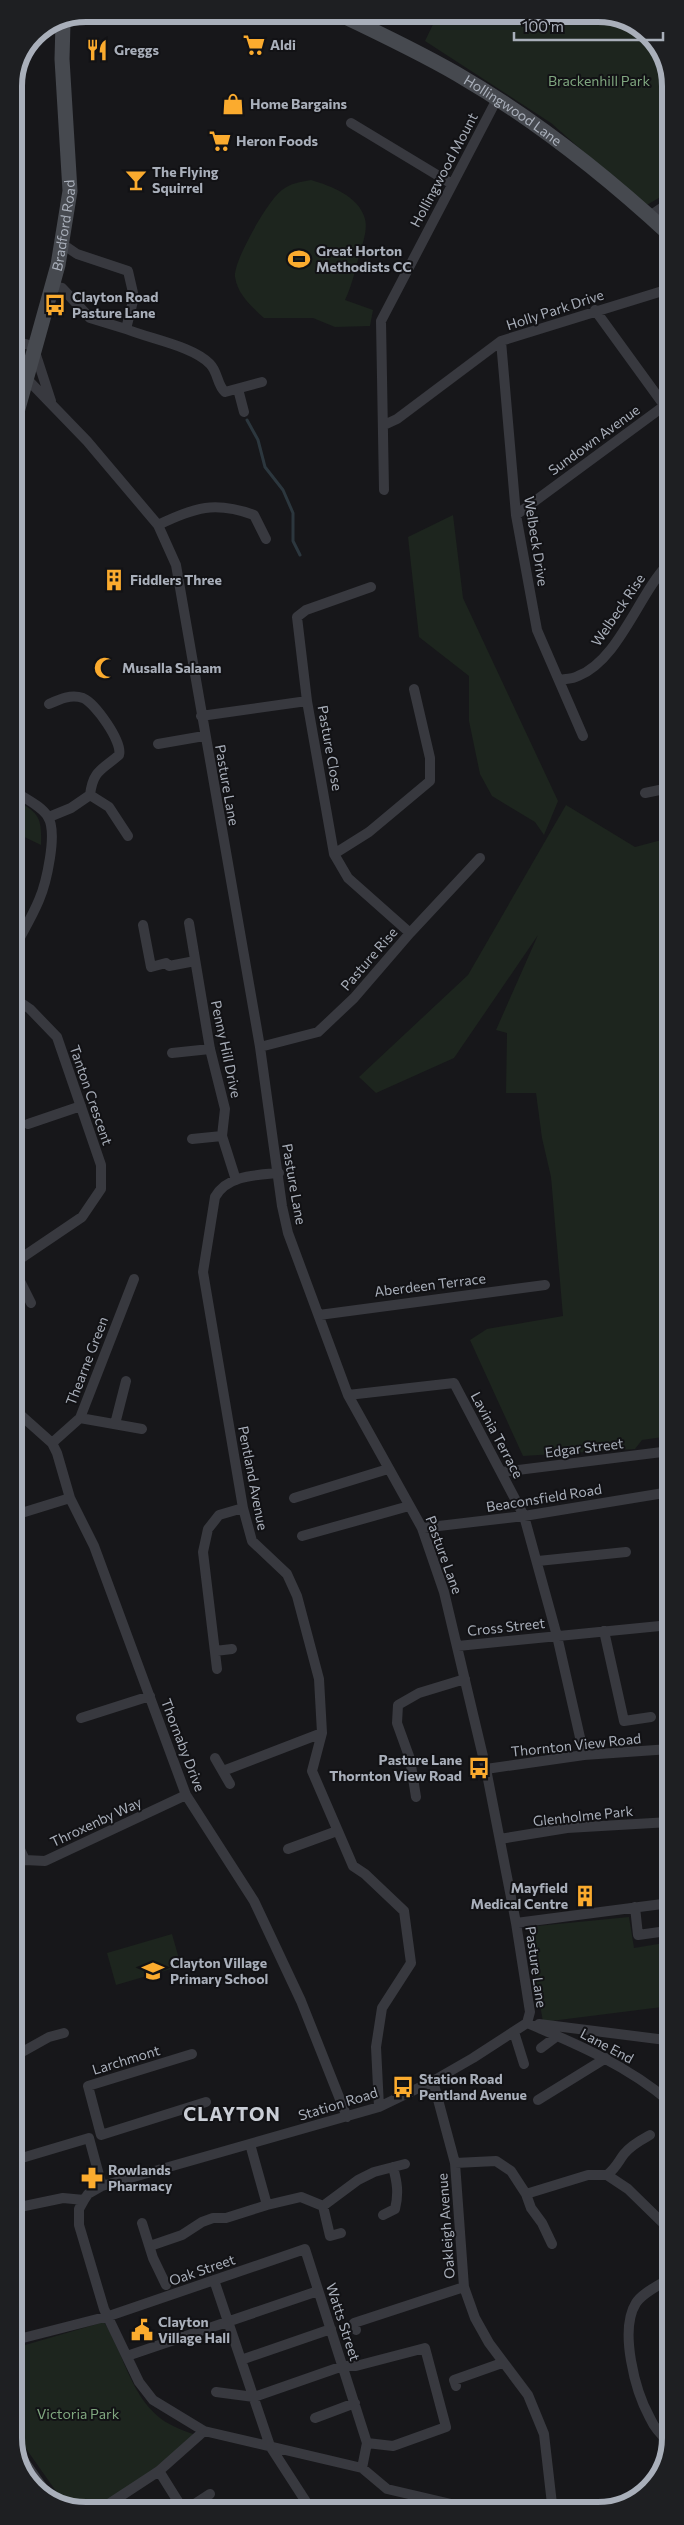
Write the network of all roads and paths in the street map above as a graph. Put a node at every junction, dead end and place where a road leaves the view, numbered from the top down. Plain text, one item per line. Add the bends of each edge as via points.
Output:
1 (358, 23) edge
2 (63, 27) edge
3 (497, 99) junction
4 (351, 123) dead end
5 (452, 184) junction
6 (662, 208) edge
7 (650, 216) junction
8 (662, 227) edge
9 (61, 243) junction
10 (52, 286) junction
11 (662, 291) edge
12 (595, 310) junction
13 (126, 329) junction
14 (501, 341) junction
15 (22, 344) edge
16 (36, 349) junction
17 (27, 379) junction
18 (262, 382) dead end
19 (238, 389) junction
20 (22, 396) edge
21 (662, 403) edge
22 (52, 404) junction
23 (244, 412) dead end
24 (662, 412) edge
25 (384, 425) junction
26 (384, 490) dead end
27 (516, 515) junction
28 (158, 525) junction
29 (266, 539) dead end
30 (662, 572) edge
31 (371, 587) dead end
32 (559, 680) junction
33 (414, 689) dead end
34 (307, 701) junction
35 (49, 704) dead end
36 (201, 716) junction
37 (204, 736) junction
38 (582, 736) dead end
39 (158, 744) dead end
40 (662, 789) edge
41 (645, 793) dead end
42 (90, 795) junction
43 (22, 797) edge
44 (49, 817) junction
45 (128, 836) dead end
46 (334, 854) junction
47 (480, 858) dead end
48 (189, 923) dead end
49 (143, 925) dead end
50 (22, 934) edge
51 (410, 934) junction
52 (195, 960) junction
53 (22, 1004) edge
54 (260, 1047) junction
55 (210, 1049) junction
56 (172, 1053) dead end
57 (81, 1106) junction
58 (28, 1124) dead end
59 (222, 1136) junction
60 (192, 1140) dead end
61 (279, 1173) junction
62 (236, 1180) junction
63 (22, 1258) edge
64 (134, 1279) dead end
65 (22, 1285) edge
66 (545, 1285) dead end
67 (31, 1302) dead end
68 (319, 1315) junction
69 (126, 1380) dead end
70 (348, 1395) junction
71 (22, 1416) edge
72 (80, 1418) junction
73 (114, 1424) junction
74 (142, 1429) dead end
75 (52, 1442) junction
76 (662, 1452) edge
77 (388, 1469) junction
78 (502, 1472) junction
79 (662, 1493) edge
80 (70, 1498) junction
81 (294, 1498) dead end
82 (409, 1506) junction
83 (243, 1508) junction
84 (22, 1513) edge
85 (524, 1516) junction
86 (422, 1528) junction
87 (302, 1536) dead end
88 (626, 1552) dead end
89 (538, 1561) junction
90 (662, 1626) edge
91 (604, 1630) junction
92 (558, 1636) junction
93 (458, 1646) junction
94 (232, 1649) dead end
95 (215, 1651) junction
96 (217, 1669) dead end
97 (465, 1679) junction
98 (150, 1696) junction
99 (650, 1717) dead end
100 (81, 1718) dead end
101 (322, 1733) junction
102 (662, 1750) edge
103 (584, 1755) junction
104 (215, 1758) dead end
105 (486, 1769) junction
106 (223, 1771) junction
107 (230, 1784) dead end
108 (186, 1795) junction
109 (416, 1797) dead end
110 (662, 1822) edge
111 (337, 1831) junction
112 (500, 1839) junction
113 (288, 1849) dead end
114 (22, 1861) edge
115 (662, 1904) edge
116 (635, 1907) junction
117 (516, 1922) junction
118 (662, 1932) edge
119 (527, 2023) junction
120 (514, 2032) junction
121 (64, 2033) dead end
122 (557, 2036) junction
123 (662, 2037) edge
124 (541, 2048) dead end
125 (22, 2052) edge
126 (192, 2054) dead end
127 (606, 2058) junction
128 (524, 2064) dead end
129 (433, 2081) junction
130 (662, 2095) edge
131 (538, 2100) dead end
132 (206, 2102) dead end
133 (379, 2107) junction
134 (347, 2117) junction
135 (101, 2135) junction
136 (650, 2135) dead end
137 (89, 2138) junction
138 (250, 2144) junction
139 (22, 2158) edge
140 (455, 2163) junction
141 (405, 2164) dead end
142 (392, 2167) junction
143 (607, 2175) junction
144 (102, 2186) junction
145 (526, 2194) junction
146 (84, 2200) junction
147 (267, 2205) junction
148 (323, 2206) junction
149 (22, 2207) edge
150 (383, 2215) dead end
151 (662, 2220) edge
152 (142, 2223) dead end
153 (341, 2233) dead end
154 (552, 2244) dead end
155 (150, 2246) junction
156 (305, 2249) joint
157 (214, 2280) junction
158 (662, 2284) edge
159 (166, 2285) dead end
160 (464, 2287) junction
161 (318, 2291) junction
162 (109, 2316) junction
163 (228, 2322) junction
164 (331, 2329) junction
165 (356, 2330) dead end
166 (22, 2336) edge
167 (127, 2356) junction
168 (241, 2360) junction
169 (502, 2363) junction
170 (343, 2366) junction
171 (456, 2386) dead end
172 (216, 2392) dead end
173 (254, 2396) junction
174 (354, 2403) junction
175 (314, 2418) dead end
176 (204, 2431) junction
177 (662, 2434) edge
178 (368, 2443) junction
179 (270, 2446) junction
180 (362, 2468) junction
181 (159, 2471) junction
182 (210, 2494) dead end
183 (112, 2502) edge
184 (178, 2502) edge
185 (198, 2502) edge
186 (306, 2502) edge
187 (443, 2502) edge
188 (552, 2502) edge

1 - 3 street, Hollingwood Lane via 422,54
2 - 9 street, Bradford Road via 70,191
3 - 5 street, Hollingwood Mount
3 - 7 street, Hollingwood Lane
4 - 5 street
5 - 25 street, Hollingwood Mount via 381,321
6 - 7 street
7 - 8 street, Hollingwood Lane
9 - 10 street, Bradford Road
9 - 13 street via 77,254 128,271 134,297
10 - 13 street via 62,288 90,318
10 - 16 street, Bradford Road
11 - 12 street, Holly Park Drive
12 - 14 street, Holly Park Drive
12 - 21 street
13 - 19 street via 188,351 211,365 224,392
14 - 25 street, Holly Park Drive via 404,414
14 - 27 street, Welbeck Drive
15 - 16 street
16 - 17 street, Bradford Road
16 - 22 street, Pasture Lane
17 - 20 street, Bradford Road
17 - 22 street, Pasture Lane
18 - 19 street
19 - 23 street
22 - 28 street, Pasture Lane
24 - 27 street, Sundown Avenue
25 - 26 street, Hollingwood Mount
27 - 32 street, Welbeck Drive via 538,630
28 - 29 street via 202,507 231,507 254,515
28 - 36 street, Pasture Lane via 176,565
30 - 32 street, Welbeck Rise via 604,656 577,677
31 - 34 street, Pasture Close via 306,610 297,617
32 - 38 street, Welbeck Drive
33 - 46 street via 430,758 430,781 369,832
34 - 36 street
34 - 46 street, Pasture Close
35 - 42 street via 73,697 88,701 118,744 119,755 96,773
36 - 37 street, Pasture Lane
37 - 39 street
37 - 54 street, Pasture Lane
40 - 41 street
42 - 44 street
42 - 45 street via 109,807
43 - 44 street
44 - 50 street via 51,852 40,899
46 - 51 street, Pasture Close via 348,878
47 - 51 street, Pasture Rise
48 - 52 street, Penny Hill Drive
49 - 52 street via 151,966
51 - 54 street, Pasture Rise via 354,998 318,1032
52 - 55 street, Penny Hill Drive
53 - 57 street, Tanton Crescent via 57,1037
54 - 61 street, Pasture Lane
55 - 56 street
55 - 59 street, Penny Hill Drive via 225,1109
57 - 58 street
57 - 63 street, Tanton Crescent via 101,1165 101,1189 82,1217
59 - 60 street
59 - 62 street, Penny Hill Drive
61 - 62 street, Pentland Avenue
61 - 68 street, Pasture Lane via 288,1232
62 - 83 street, Pentland Avenue via 220,1188 215,1197 203,1272
64 - 72 street, Thearne Green
65 - 67 street
66 - 68 street, Aberdeen Terrace
68 - 70 street, Pasture Lane
69 - 73 street
70 - 77 street, Pasture Lane
70 - 78 street, Lavinia Terrace via 454,1383
71 - 75 street
72 - 73 street
72 - 75 street, Thearne Green
73 - 74 street
75 - 80 street, Thornaby Drive
76 - 78 street, Edgar Street
77 - 81 street
77 - 82 street, Pasture Lane
78 - 85 street, Lavinia Terrace
79 - 85 street, Beaconsfield Road
80 - 84 street
80 - 98 street, Thornaby Drive via 94,1546
82 - 86 street, Pasture Lane
82 - 87 street
83 - 95 street via 219,1515 208,1529 203,1552
83 - 101 street, Pentland Avenue via 252,1541 287,1574 297,1596 319,1679
85 - 86 street, Beaconsfield Road
85 - 89 street, Lavinia Terrace
86 - 93 street, Pasture Lane
88 - 89 street
89 - 92 street, Lavinia Terrace
90 - 91 street, Cross Street
91 - 92 street, Cross Street
91 - 99 street via 624,1721
92 - 93 street, Cross Street
92 - 103 street, Lavinia Terrace
93 - 97 street, Pasture Lane
94 - 95 street
95 - 96 street
97 - 105 street, Pasture Lane
97 - 109 street via 419,1693 398,1705 397,1723 410,1759
98 - 100 street
98 - 108 street, Thornaby Drive
101 - 106 street
101 - 111 street, Pentland Avenue via 312,1771
102 - 103 street, Thornton View Road
103 - 105 street, Thornton View Road
104 - 106 street
105 - 112 street, Pasture Lane
106 - 107 street
108 - 114 street, Throxenby Way via 44,1861
108 - 134 street, Thornaby Drive via 254,1901 301,2001
110 - 112 street, Glenholme Park via 567,1828
111 - 113 street
111 - 133 street, Pentland Avenue via 353,1866 404,1911 411,1962 382,2008 376,2047
112 - 117 street, Pasture Lane
115 - 116 street
116 - 117 street
116 - 118 street via 638,1935
117 - 119 street, Pasture Lane via 530,2012
119 - 120 street, Pasture Lane
119 - 122 street, Lane End
119 - 123 street
120 - 128 street
120 - 129 street, Station Road
121 - 125 street via 49,2037
122 - 124 street
122 - 127 street, Lane End
126 - 135 street, Larchmont via 88,2086
127 - 130 street, Lane End
127 - 131 street
129 - 133 street, Station Road
129 - 140 street, Oakleigh Avenue
132 - 135 street
133 - 134 street, Station Road
134 - 138 street, Station Road
135 - 137 street
136 - 143 street via 625,2153 617,2167
137 - 139 street
137 - 144 street
138 - 144 street, Station Road
138 - 147 street
140 - 145 street via 496,2161 511,2171
140 - 160 street, Oakleigh Avenue
141 - 142 street
142 - 148 street via 358,2180
142 - 150 street via 398,2183 400,2212
143 - 145 street via 588,2175
143 - 151 street
144 - 146 street, Station Road
145 - 154 street
146 - 149 street via 62,2198
146 - 162 street via 79,2209 79,2225 104,2309
147 - 148 street via 301,2197
147 - 155 street via 226,2218 213,2218 182,2235
148 - 153 street via 330,2236
152 - 155 street
155 - 159 street
156 - 157 street, Oak Street
156 - 161 street, Watts Street
157 - 162 street, Oak Street
157 - 163 street
158 - 177 street via 637,2301 630,2314 627,2337 637,2383 650,2419
160 - 165 street via 354,2323
160 - 169 street, Oakleigh Avenue via 475,2318
161 - 163 street
161 - 164 street, Watts Street
162 - 166 street, Oak Street
162 - 167 street
163 - 167 street
163 - 168 street
164 - 168 street
164 - 170 street, Watts Street
167 - 176 street via 139,2382 153,2400
168 - 173 street
169 - 171 street via 454,2380
169 - 188 street, Oakleigh Avenue via 528,2395 544,2434
170 - 173 street
170 - 174 street, Watts Street
170 - 178 street via 356,2366 426,2348 446,2428 393,2446
172 - 173 street
173 - 179 street
174 - 175 street
174 - 178 street, Watts Street
176 - 179 street
176 - 181 street
178 - 180 street
179 - 180 street
179 - 186 street
180 - 187 street via 387,2489
181 - 183 street
181 - 184 street
182 - 185 street

